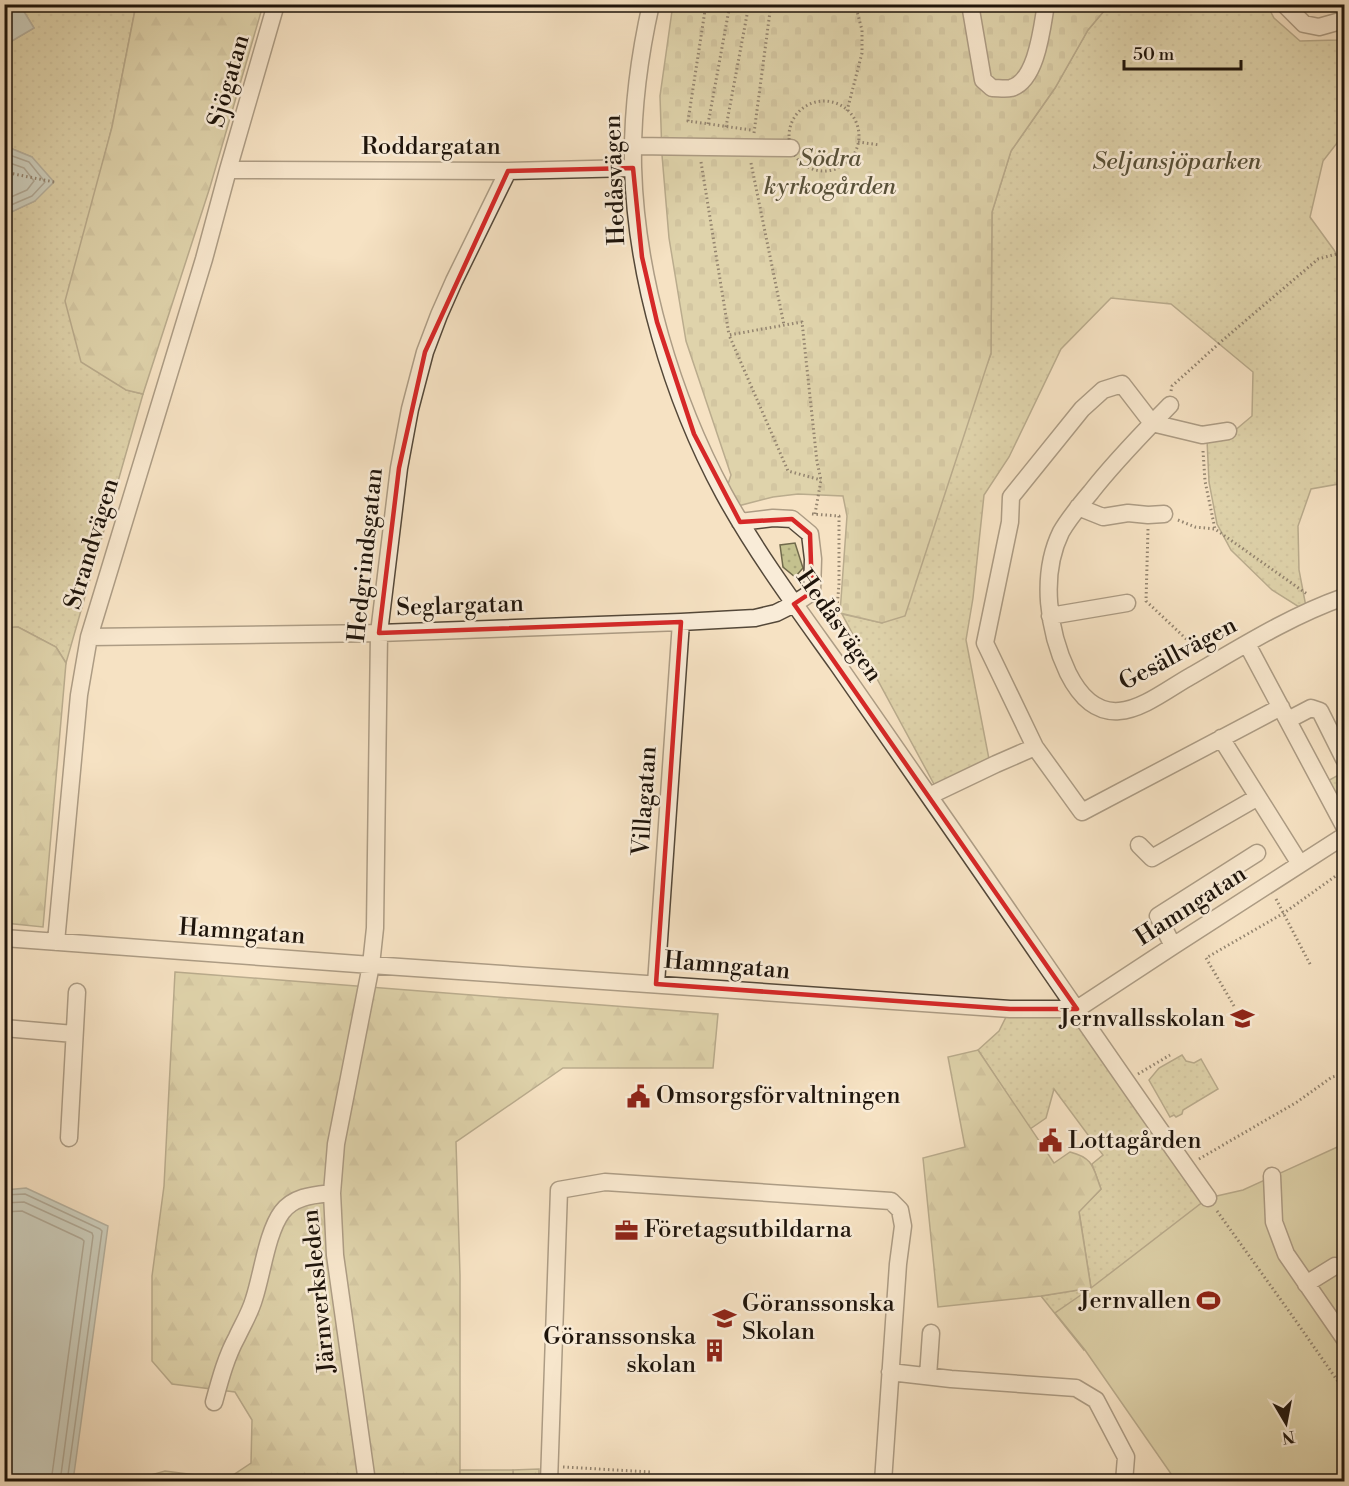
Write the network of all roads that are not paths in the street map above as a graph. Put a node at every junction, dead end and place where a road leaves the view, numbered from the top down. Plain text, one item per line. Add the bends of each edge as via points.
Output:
1 (276, 4) edge
2 (651, 4) edge
3 (970, 4) edge
4 (1046, 4) edge
5 (1284, 4) edge
6 (1344, 20) edge
7 (634, 146) junction
8 (791, 148) road end
9 (633, 168) junction
10 (228, 170) junction
11 (508, 171) junction
12 (1170, 405) road end
13 (1152, 423) junction
14 (1228, 431) dead end
15 (1078, 507) junction
16 (1156, 515) road end
17 (740, 522) junction
18 (1344, 597) edge
19 (1127, 603) dead end
20 (794, 604) junction
21 (1050, 616) junction
22 (681, 622) junction
23 (379, 633) junction
24 (89, 637) junction
25 (1247, 644) junction
26 (1284, 713) junction
27 (1221, 738) junction
28 (1035, 747) junction
29 (1344, 759) edge
30 (929, 796) junction
31 (1258, 797) junction
32 (1344, 826) edge
33 (1344, 836) edge
34 (1139, 844) dead end
35 (1257, 854) dead end
36 (1300, 864) junction
37 (4, 938) edge
38 (56, 942) junction
39 (1173, 946) junction
40 (371, 965) junction
41 (656, 984) junction
42 (77, 992) dead end
43 (1077, 1009) junction
44 (4, 1028) edge
45 (74, 1034) junction
46 (345, 1095) joint
47 (69, 1138) dead end
48 (1272, 1176) dead end
49 (332, 1192) junction
50 (1208, 1198) road end
51 (1335, 1266) dead end
52 (1306, 1284) junction
53 (931, 1333) dead end
54 (1344, 1338) edge
55 (890, 1372) junction
56 (928, 1376) junction
57 (214, 1402) dead end
58 (549, 1474) edge
59 (367, 1482) edge
60 (883, 1482) edge
61 (1124, 1482) edge

1 - 10 street, Sjögatan
2 - 7 street, Hedåsvägen via 644,33
3 - 4 street via 983,80 992,88 1012,88 1024,80 1034,62
5 - 6 street via 1304,24 1319,27
7 - 8 street
7 - 9 street, Hedåsvägen
9 - 11 street, Roddargatan
9 - 17 street, Hedåsvägen via 642,257 668,362 694,434
10 - 11 street, Roddargatan
10 - 24 street, Strandvägen
11 - 23 street, Hedgrindsgatan via 454,281 425,352 399,468
12 - 13 street, Gesällvägen
13 - 14 street via 1202,435
13 - 15 street, Gesällvägen
13 - 28 street via 1122,384 1102,390 1011,497 1010,522 985,643
15 - 16 street via 1103,517 1128,513
15 - 21 street, Gesällvägen via 1055,548 1049,585
17 - 20 street, Hedåsvägen
17 - 20 street via 792,519 810,534 812,592
18 - 25 street, Gesällvägen
19 - 21 street
20 - 22 street, Seglargatan via 755,618
20 - 30 street, Hedåsvägen
21 - 25 street, Gesällvägen via 1068,674 1087,700 1110,711 1141,706
22 - 23 street, Seglargatan
22 - 41 street, Villagatan
23 - 24 street, Seglargatan
23 - 40 street, Hedgrindsgatan via 375,928
24 - 38 street, Strandvägen via 79,695
25 - 26 street
26 - 27 street
26 - 29 street via 1311,708 1320,711
26 - 32 street
27 - 28 street via 1082,812
27 - 31 street
28 - 30 street
30 - 43 street, Hedåsvägen
31 - 34 street via 1152,858
31 - 36 street
33 - 36 street, Hamngatan
35 - 39 street via 1158,916
36 - 39 street, Hamngatan
37 - 38 street, Hamngatan
38 - 40 street, Hamngatan
39 - 43 street, Hamngatan
40 - 41 street, Hamngatan
40 - 46 street, Hedgrindsgatan
41 - 43 street, Hamngatan via 1010,1010
42 - 45 street
43 - 50 street, Hedåsvägen
44 - 45 street
45 - 47 street
46 - 49 street, Järnverksleden
48 - 52 street via 1274,1222 1287,1254
49 - 57 street via 298,1199 280,1213 254,1299 236,1337
49 - 59 street, Järnverksleden via 335,1255
51 - 52 street
52 - 54 street
53 - 56 street
55 - 56 street
55 - 58 street via 903,1226 900,1210 891,1201 605,1182 559,1190
55 - 60 street
56 - 61 street via 1076,1388 1096,1400 1126,1457

